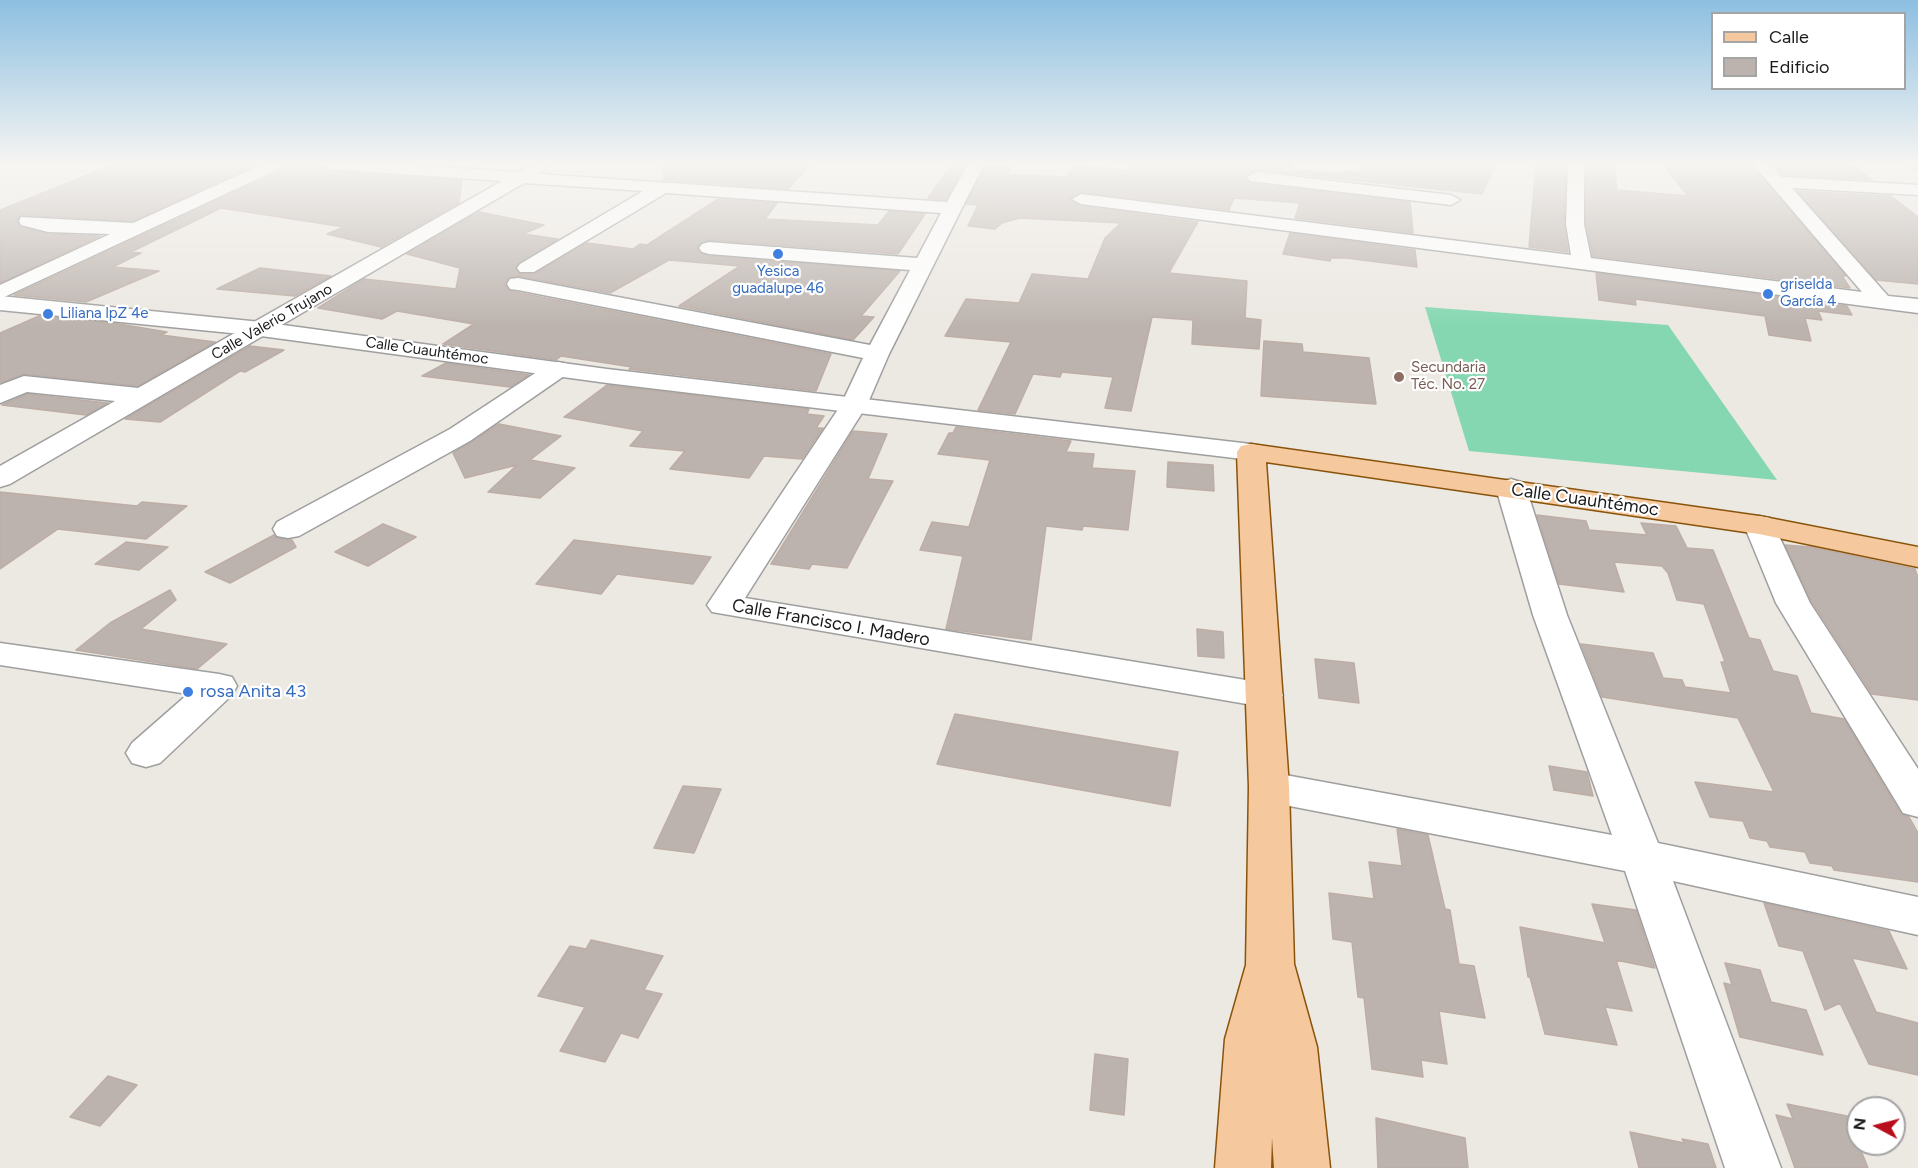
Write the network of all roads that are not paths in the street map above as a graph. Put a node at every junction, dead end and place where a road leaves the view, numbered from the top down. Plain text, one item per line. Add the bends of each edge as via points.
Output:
1 (158, 219) edge
2 (447, 219) edge
3 (613, 219) edge
4 (948, 219) edge
5 (1237, 219) edge
6 (1575, 219) edge
7 (1810, 219) edge
8 (1250, 220) joint
9 (28, 221) dead end
10 (136, 229) junction
11 (709, 248) dead end
12 (1582, 263) junction
13 (924, 265) junction
14 (0, 293) edge
15 (1881, 301) junction
16 (0, 303) edge
17 (1918, 306) edge
18 (261, 329) junction
19 (877, 354) junction
20 (558, 369) junction
21 (0, 395) edge
22 (145, 396) junction
23 (854, 405) junction
24 (1251, 452) junction
25 (0, 478) edge
26 (1511, 488) junction
27 (1759, 525) junction
28 (288, 529) dead end
29 (1918, 557) edge
30 (0, 654) edge
31 (1264, 695) junction
32 (147, 753) dead end
33 (1269, 786) junction
34 (1918, 802) edge
35 (1642, 857) junction
36 (1918, 916) edge
37 (1270, 964) junction
38 (1243, 1168) edge
39 (1302, 1168) edge
40 (1754, 1168) edge

1 - 10 street
2 - 18 street, Calle Valerio Trujano
3 - 19 street via 522,276
4 - 13 street, Calle Francisco I. Madero
5 - 8 street
6 - 12 street
7 - 15 street
8 - 12 street
9 - 10 street via 48,226
10 - 14 street
11 - 13 street
12 - 15 street
13 - 19 street, Calle Francisco I. Madero
15 - 17 street
16 - 18 street, Calle Cuauhtémoc
18 - 20 street, Calle Cuauhtémoc
18 - 22 street, Calle Valerio Trujano
19 - 23 street, Calle Francisco I. Madero
20 - 23 street, Calle Cuauhtémoc
20 - 28 street via 460,435
21 - 22 street via 24,384
22 - 25 street, Calle Valerio Trujano
23 - 24 street, Calle Cuauhtémoc
23 - 31 street, Calle Francisco I. Madero via 724,606
24 - 26 main road, Calle Cuauhtémoc
24 - 31 main road
26 - 27 main road, Calle Cuauhtémoc
26 - 35 street via 1550,615
27 - 29 main road, Calle Cuauhtémoc
27 - 34 street via 1793,603
30 - 32 street via 219,687
31 - 33 main road
33 - 35 street
33 - 37 main road
35 - 36 street
35 - 40 street
37 - 38 main road via 1250,1039
37 - 39 main road via 1291,1047

